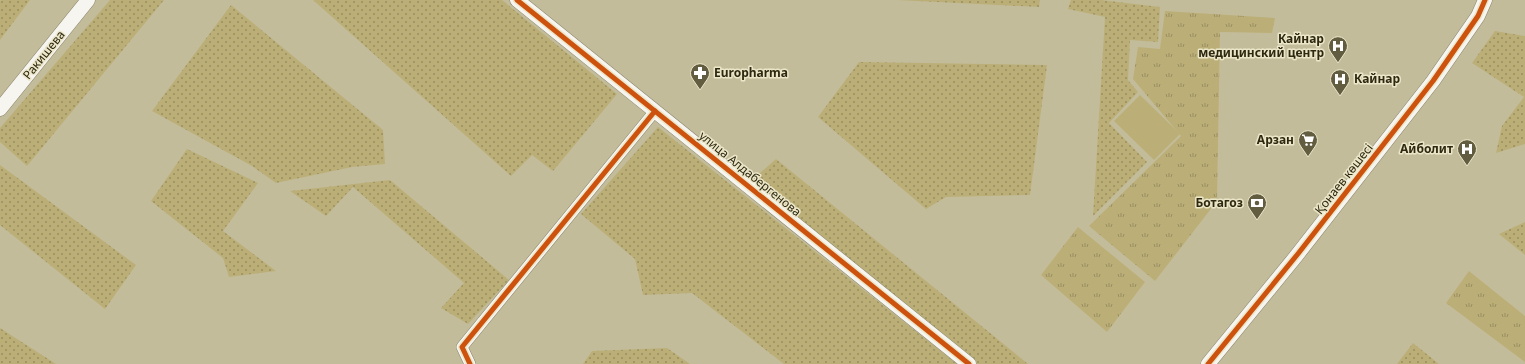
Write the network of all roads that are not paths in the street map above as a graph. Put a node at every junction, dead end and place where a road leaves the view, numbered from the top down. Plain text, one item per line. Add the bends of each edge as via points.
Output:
1 (88, 0) edge
2 (517, 0) edge
3 (1485, 0) edge
4 (0, 109) edge
5 (655, 111) junction
6 (470, 364) edge
7 (970, 364) edge
8 (1208, 364) edge

1 - 4 street, Ракишева
2 - 5 street, улица Алдабергенова
3 - 8 street, Қонаев көшесі via 1478,16 1433,82
5 - 6 street via 462,347
5 - 7 street, улица Алдабергенова

